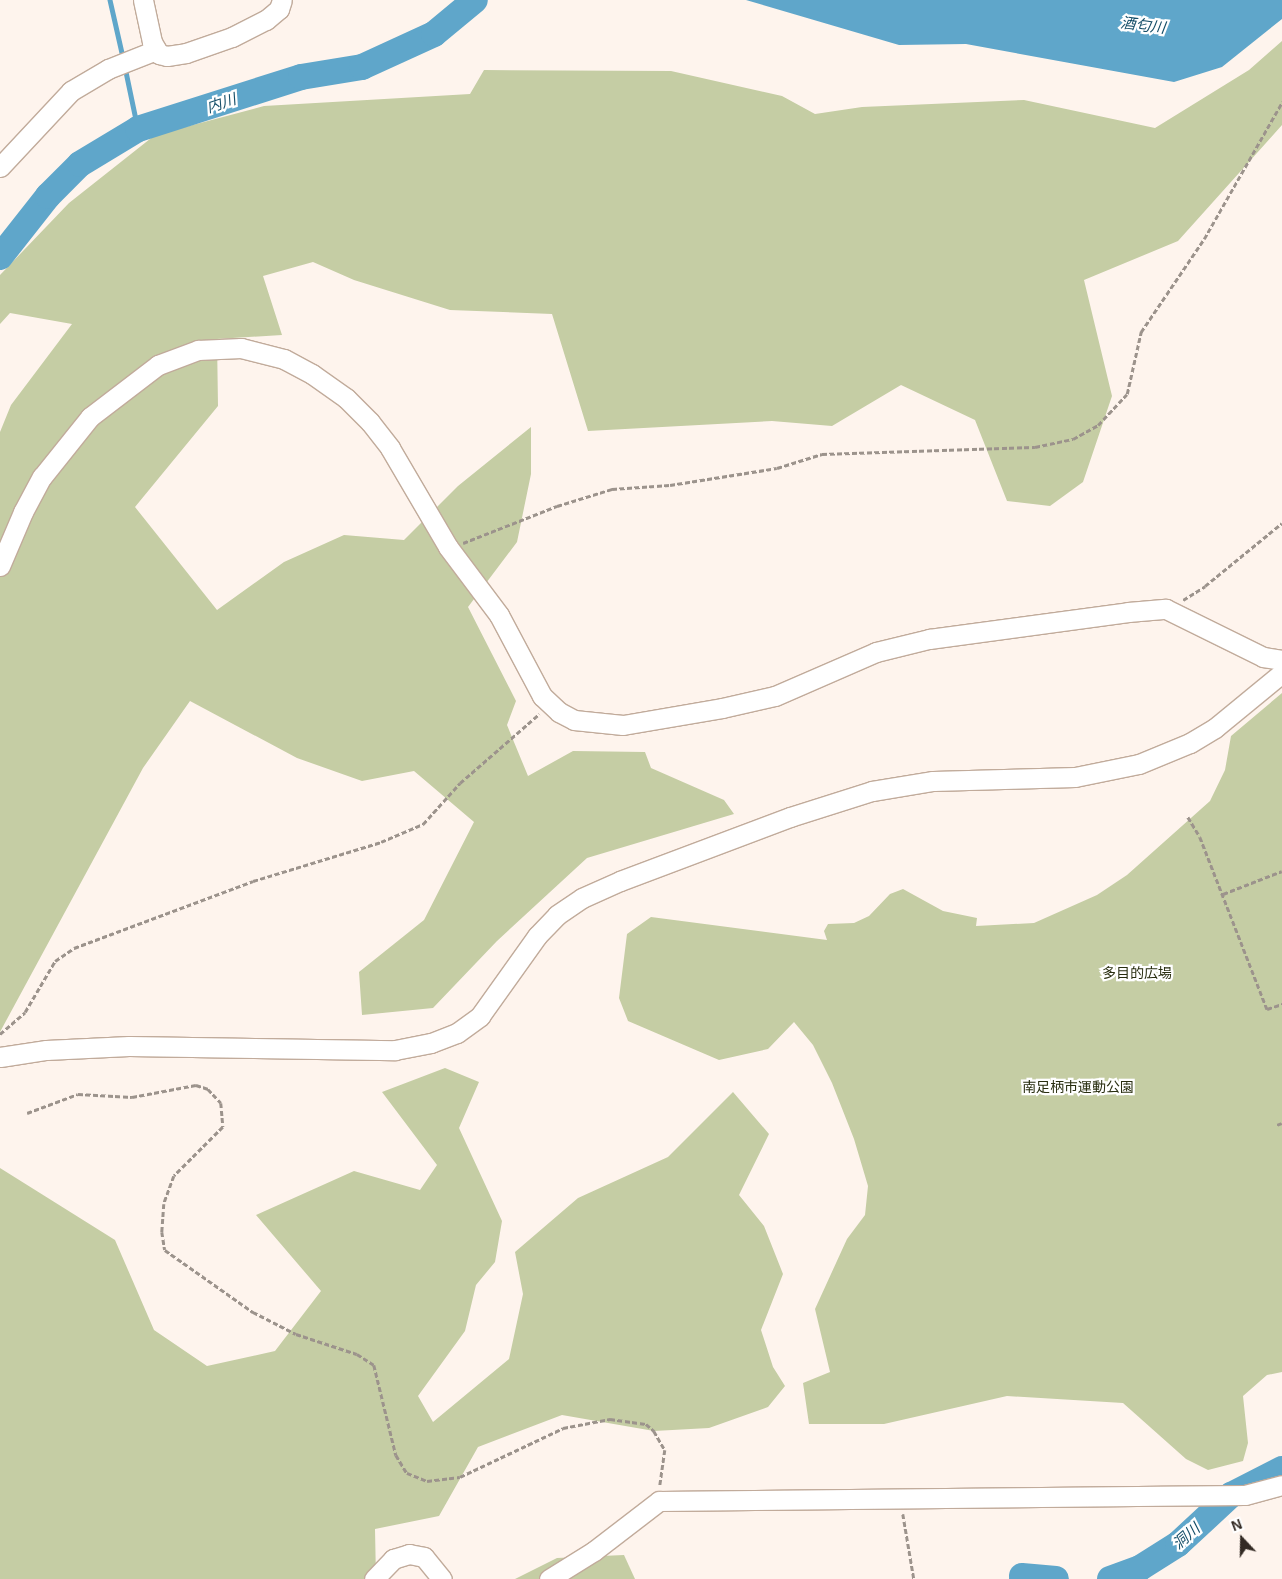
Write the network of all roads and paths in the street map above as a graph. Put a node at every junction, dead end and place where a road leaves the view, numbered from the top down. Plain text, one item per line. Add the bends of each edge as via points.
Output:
1 (282, 0) edge
2 (144, 2) edge
3 (150, 53) junction
4 (1282, 102) edge
5 (0, 167) edge
6 (1282, 523) edge
7 (448, 547) junction
8 (0, 566) edge
9 (1166, 609) junction
10 (1282, 660) edge
11 (1282, 673) edge
12 (549, 704) junction
13 (1188, 817) dead end
14 (1282, 871) edge
15 (1223, 894) junction
16 (1282, 1004) edge
17 (0, 1034) edge
18 (0, 1057) edge
19 (27, 1113) dead end
20 (1282, 1123) edge
21 (1277, 1125) dead end
22 (1282, 1485) edge
23 (900, 1498) junction
24 (659, 1501) junction
25 (374, 1579) edge
26 (442, 1579) edge
27 (549, 1579) edge
28 (914, 1579) edge

1 - 3 street via 279,9 266,20 232,37 186,53 167,56
2 - 3 street
3 - 5 street via 108,69 71,91
4 - 7 path via 1204,238 1140,332 1127,394 1098,426 1073,439 1035,447 822,454 777,468 670,485 612,489
6 - 9 path via 1205,586
7 - 8 street via 390,448 346,398 284,359 256,349 232,348 198,350 158,365 90,417 42,477
7 - 12 street via 499,615 534,684
9 - 10 street via 1257,654
9 - 12 street via 929,638 876,652 775,696 623,724 590,724 574,720
11 - 18 street via 1215,728 1190,743 1139,764 1075,777 933,781 872,791 790,817 605,888 582,898 557,915 537,936 480,1016 457,1033 431,1043 395,1050 129,1046 46,1050
12 - 17 path via 460,783 423,824 381,842 253,881 74,948 55,961 26,1012
13 - 15 path via 1198,832
14 - 15 path
15 - 16 path via 1267,1009
19 - 24 path via 78,1094 132,1097 196,1085 208,1089 222,1103 224,1126 174,1176 164,1204 162,1232 165,1250 253,1312 296,1334 357,1354 374,1365 396,1455 407,1473 427,1481 460,1477 563,1428 610,1419 646,1424 665,1450
20 - 21 path
22 - 23 street via 1245,1495
23 - 24 street
23 - 28 path
24 - 27 street via 594,1551
25 - 26 street via 393,1559 409,1554 424,1557

